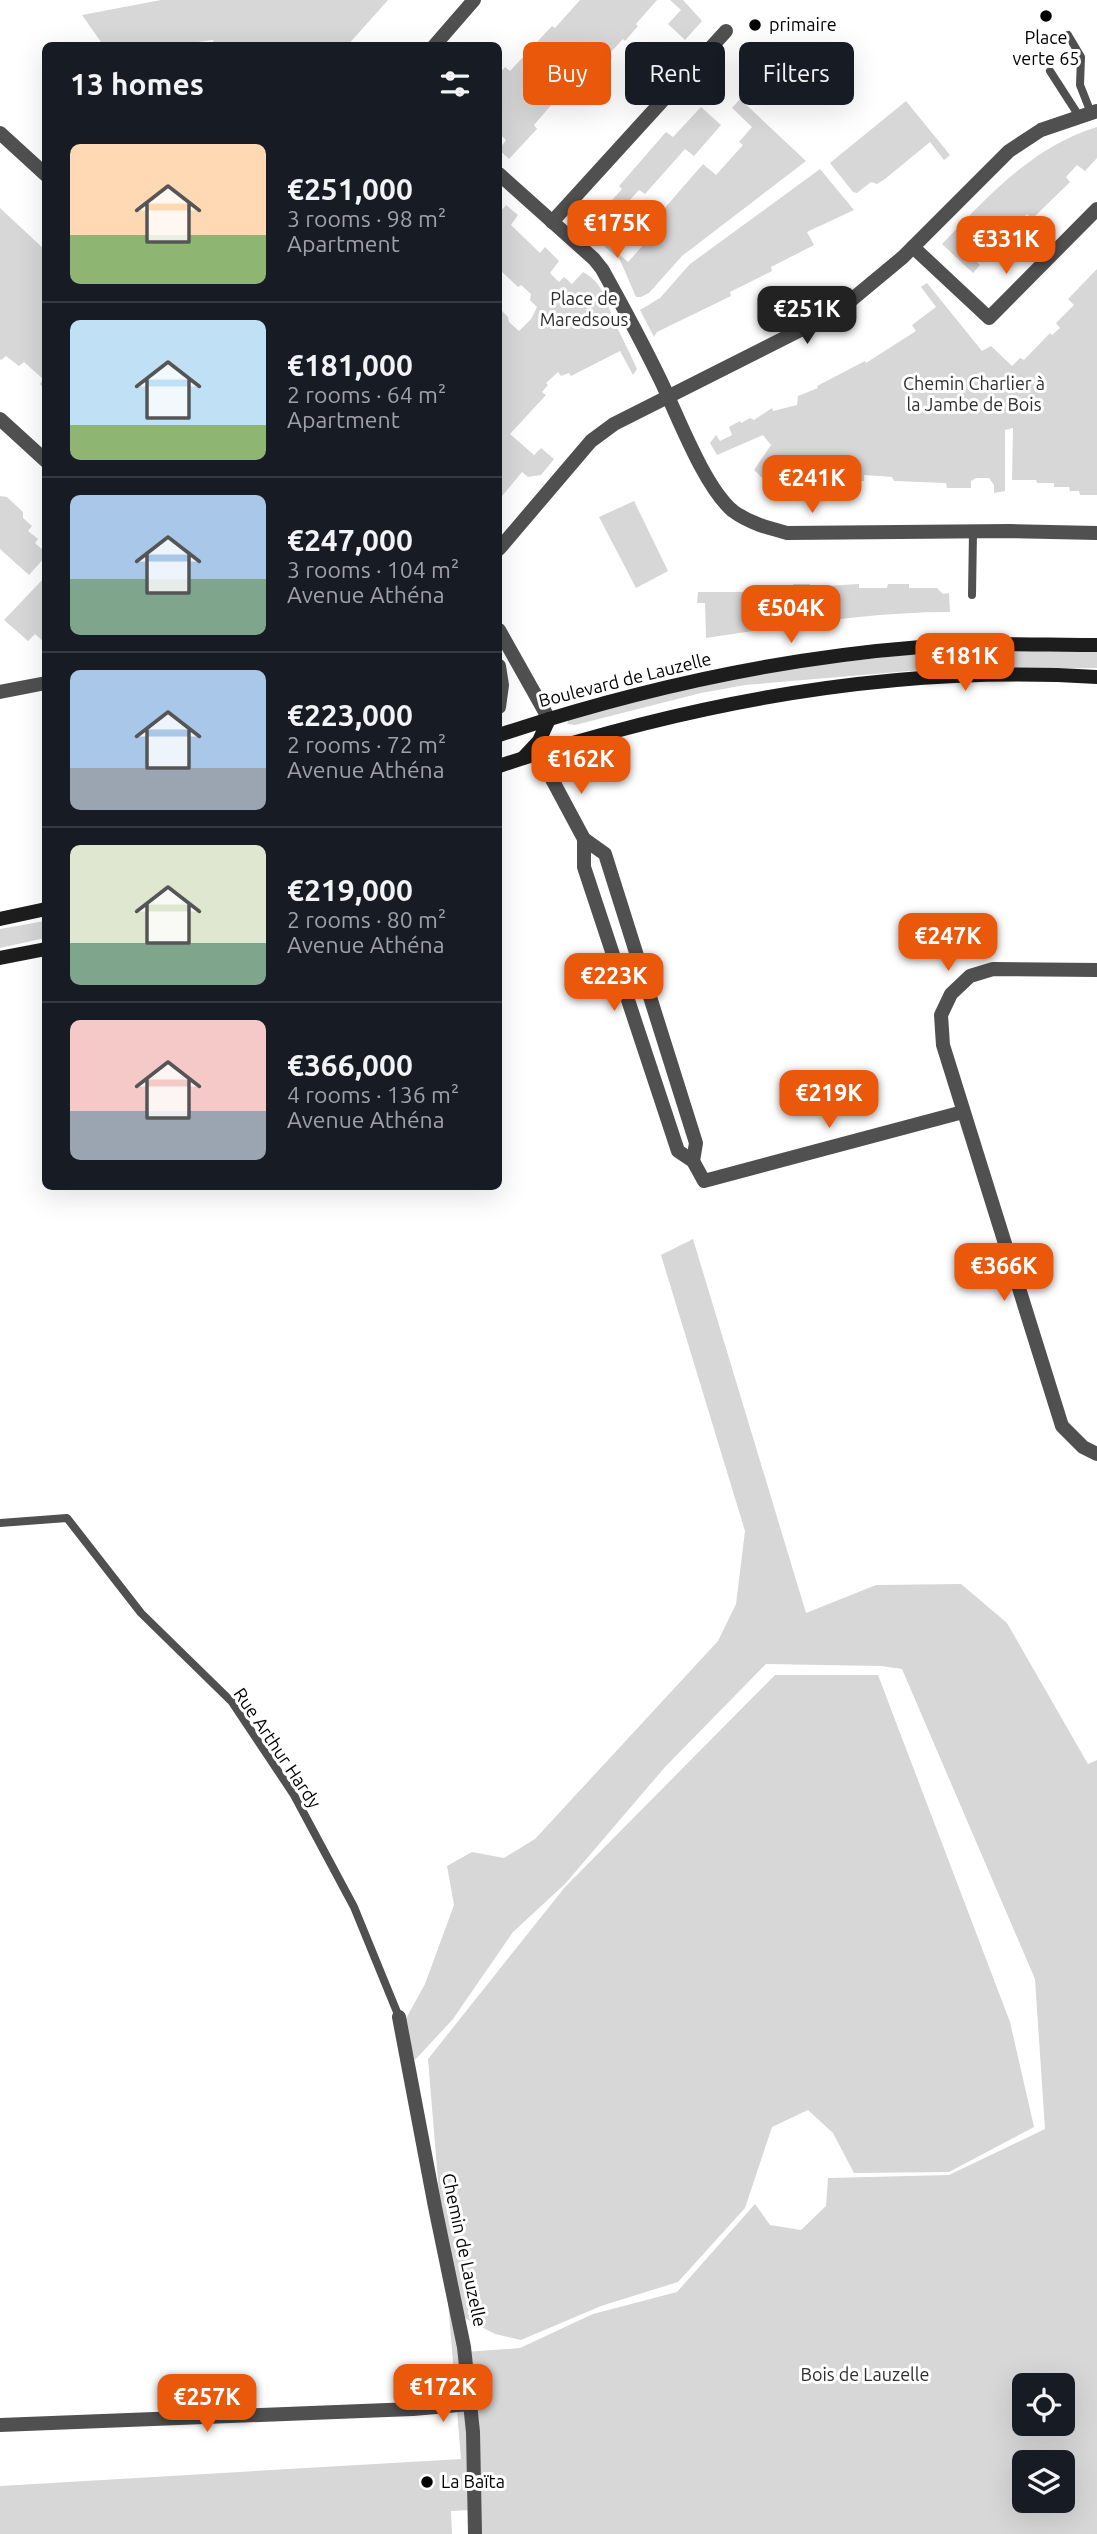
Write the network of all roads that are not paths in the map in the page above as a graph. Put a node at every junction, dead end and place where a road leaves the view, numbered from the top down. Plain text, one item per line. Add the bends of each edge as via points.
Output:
1 (474, 0) edge
2 (726, 31) dead end
3 (1068, 35) dead end
4 (437, 42) edge
5 (1050, 71) dead end
6 (1089, 113) edge
7 (0, 133) edge
8 (42, 171) edge
9 (502, 177) edge
10 (1097, 209) edge
11 (552, 222) junction
12 (913, 247) junction
13 (668, 397) junction
14 (0, 419) edge
15 (42, 457) edge
16 (973, 532) junction
17 (1097, 533) edge
18 (502, 546) edge
19 (972, 595) dead end
20 (502, 635) edge
21 (1097, 645) edge
22 (1097, 677) edge
23 (42, 684) edge
24 (0, 692) edge
25 (548, 719) junction
26 (502, 734) edge
27 (543, 752) junction
28 (522, 759) junction
29 (502, 765) edge
30 (584, 839) junction
31 (42, 910) edge
32 (0, 919) edge
33 (42, 950) edge
34 (0, 958) edge
35 (1097, 970) edge
36 (963, 1112) junction
37 (693, 1161) junction
38 (1097, 1454) edge
39 (0, 1523) edge
40 (399, 2017) joint
41 (470, 2404) junction
42 (0, 2425) edge
43 (475, 2534) edge

1 - 4 street
2 - 11 street
3 - 6 lane via 1082,57 1080,85
5 - 6 lane
6 - 12 street via 1041,130 1009,151
7 - 8 street
9 - 11 street
10 - 12 street via 989,318
11 - 13 street via 602,269
12 - 13 street via 838,311
13 - 16 street via 719,496 734,512 759,526 788,533
13 - 18 street via 614,424 591,442
14 - 15 street
16 - 17 street
16 - 19 lane
20 - 25 street
21 - 25 main road, Boulevard de Lauzelle via 968,645 827,657 719,676
22 - 27 main road via 932,676 832,686 679,715
23 - 24 street
25 - 26 main road, Boulevard de Lauzelle
25 - 28 main road via 539,741
27 - 28 main road
27 - 30 street via 547,770
28 - 29 main road
30 - 37 street via 584,867 678,1151
30 - 37 street via 605,854 696,1143
31 - 32 main road
33 - 34 main road
35 - 36 street via 993,969 970,976 951,994 941,1016 943,1045
36 - 37 street via 704,1181
36 - 38 street via 1062,1426
39 - 40 lane, Rue Arthur Hardy via 67,1518 141,1613 232,1702 294,1795 354,1907
40 - 41 street, Chemin de Lauzelle via 464,2347
41 - 42 street
41 - 43 street, Chemin de Lauzelle

